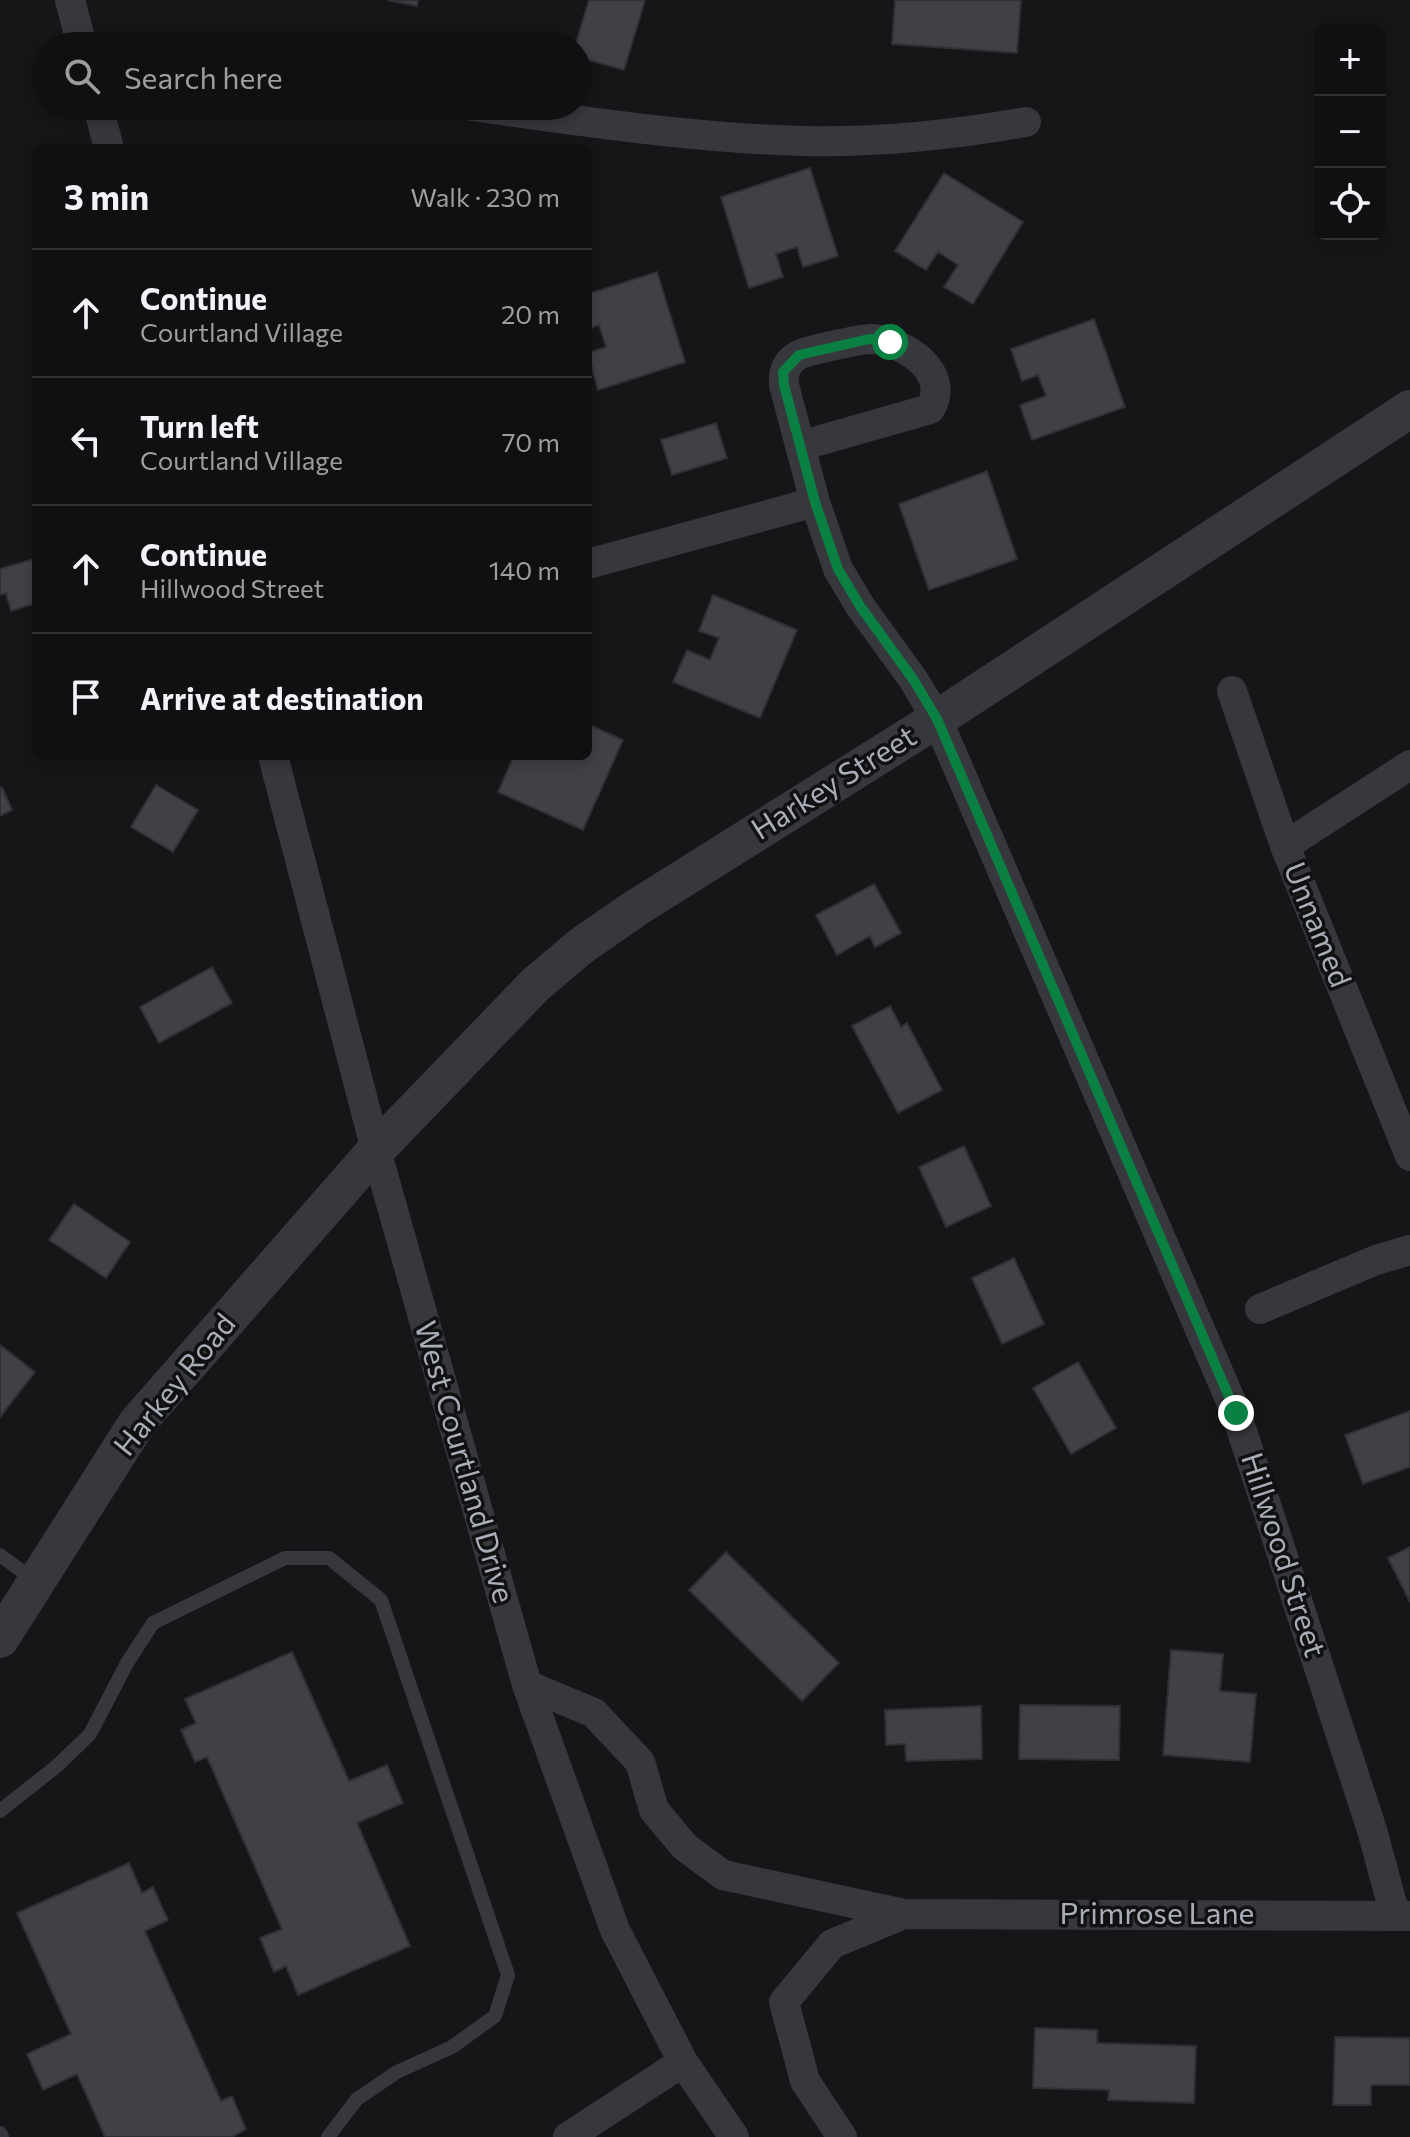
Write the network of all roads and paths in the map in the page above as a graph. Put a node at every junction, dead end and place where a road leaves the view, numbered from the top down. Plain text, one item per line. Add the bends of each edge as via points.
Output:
1 (70, 0) edge
2 (78, 32) edge
3 (102, 120) edge
4 (587, 120) edge
5 (1026, 122) dead end
6 (108, 144) edge
7 (1410, 409) edge
8 (800, 446) junction
9 (815, 502) junction
10 (592, 563) edge
11 (1232, 691) dead end
12 (937, 719) junction
13 (274, 760) edge
14 (1410, 765) edge
15 (1285, 846) junction
16 (376, 1150) junction
17 (1410, 1156) edge
18 (1410, 1250) edge
19 (1260, 1309) dead end
20 (0, 1555) edge
21 (35, 1581) junction
22 (0, 1639) edge
23 (527, 1685) junction
24 (0, 1811) edge
25 (904, 1914) junction
26 (1403, 1916) edge
27 (683, 2062) junction
28 (328, 2137) edge
29 (568, 2137) edge
30 (734, 2137) edge
31 (842, 2137) edge

1 - 2 street
3 - 6 street
4 - 5 street via 804,141 891,140
7 - 12 street, Harkey Street
8 - 8 street, Hillwood Street via 783,372 799,355 869,339 890,342 913,355 938,384 930,409
8 - 9 street, Hillwood Street
9 - 10 street
9 - 12 street, Hillwood Street via 838,569
11 - 15 street, Unnamed
12 - 16 street, Harkey Street via 581,946 535,985
12 - 26 street, Hillwood Street via 1236,1413
13 - 16 street, West Courtland Drive
14 - 15 street
15 - 17 street, Unnamed
16 - 21 street, Harkey Road via 137,1423
16 - 23 street, West Courtland Drive
18 - 19 street
20 - 21 lane
21 - 22 street, Harkey Road
23 - 25 street, Primrose Lane via 594,1713 640,1762 654,1810 685,1847 723,1875
23 - 27 street, West Courtland Drive via 615,1930
24 - 28 lane via 90,1734 153,1623 285,1558 329,1558 381,1600 508,1975 495,2016 452,2047 397,2072 357,2099
25 - 26 street, Primrose Lane
25 - 31 street, Primrose Lane via 832,1944 784,2002 805,2081
27 - 29 street
27 - 30 street, West Courtland Drive

